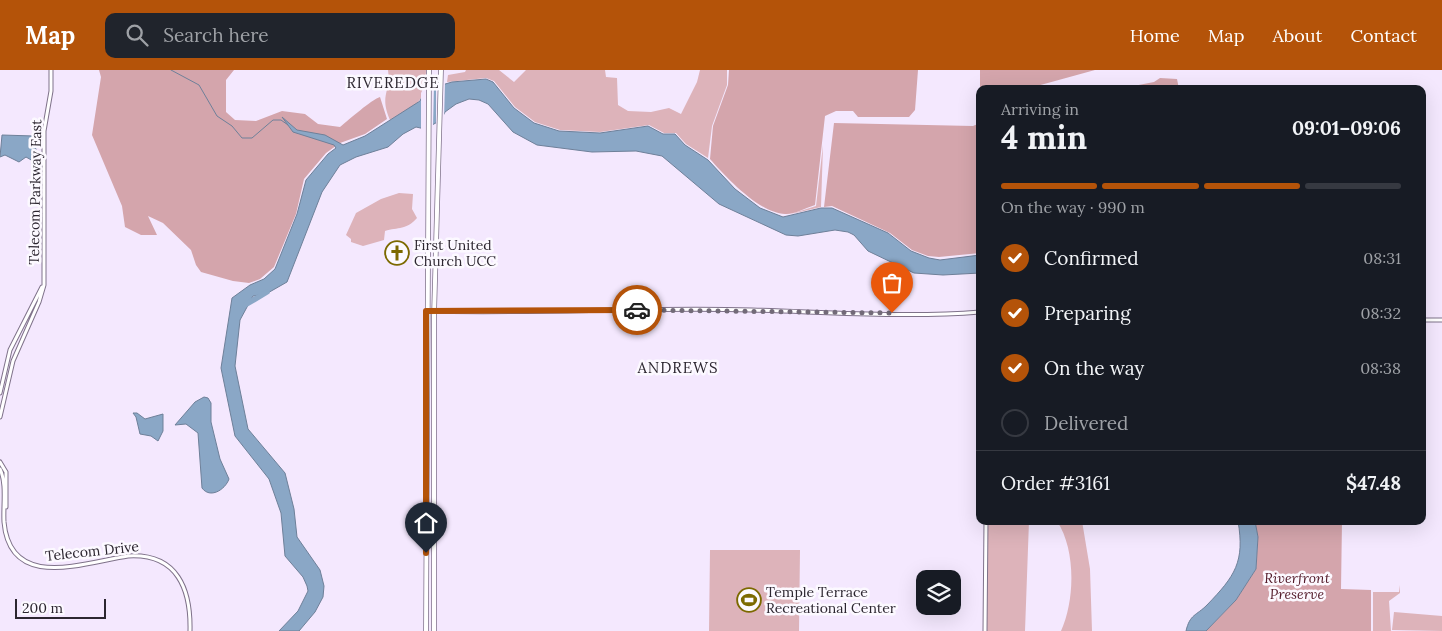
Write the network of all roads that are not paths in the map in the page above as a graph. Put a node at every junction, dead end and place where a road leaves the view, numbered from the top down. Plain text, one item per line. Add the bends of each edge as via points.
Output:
1 (51, 70) edge
2 (429, 70) edge
3 (441, 70) edge
4 (44, 285) junction
5 (426, 311) junction
6 (434, 311) junction
7 (976, 312) edge
8 (1426, 320) edge
9 (1442, 320) edge
10 (0, 393) edge
11 (0, 417) edge
12 (0, 462) edge
13 (0, 469) edge
14 (4, 520) junction
15 (986, 525) edge
16 (190, 631) edge
17 (426, 631) edge
18 (434, 631) edge
19 (985, 631) edge

1 - 4 street, Telecom Parkway East via 44,131
2 - 5 main road
3 - 6 main road
4 - 10 street, Telecom Parkway East via 10,350
4 - 11 street, Telecom Parkway East via 12,361
5 - 6 street
5 - 17 main road
6 - 7 street
6 - 18 main road
8 - 9 street
12 - 14 street, Telecom Drive via 7,480
13 - 14 street, Telecom Drive
14 - 16 street, Telecom Drive via 12,550 20,559 36,567 54,568 134,556 163,563 176,573 186,589
15 - 19 street

